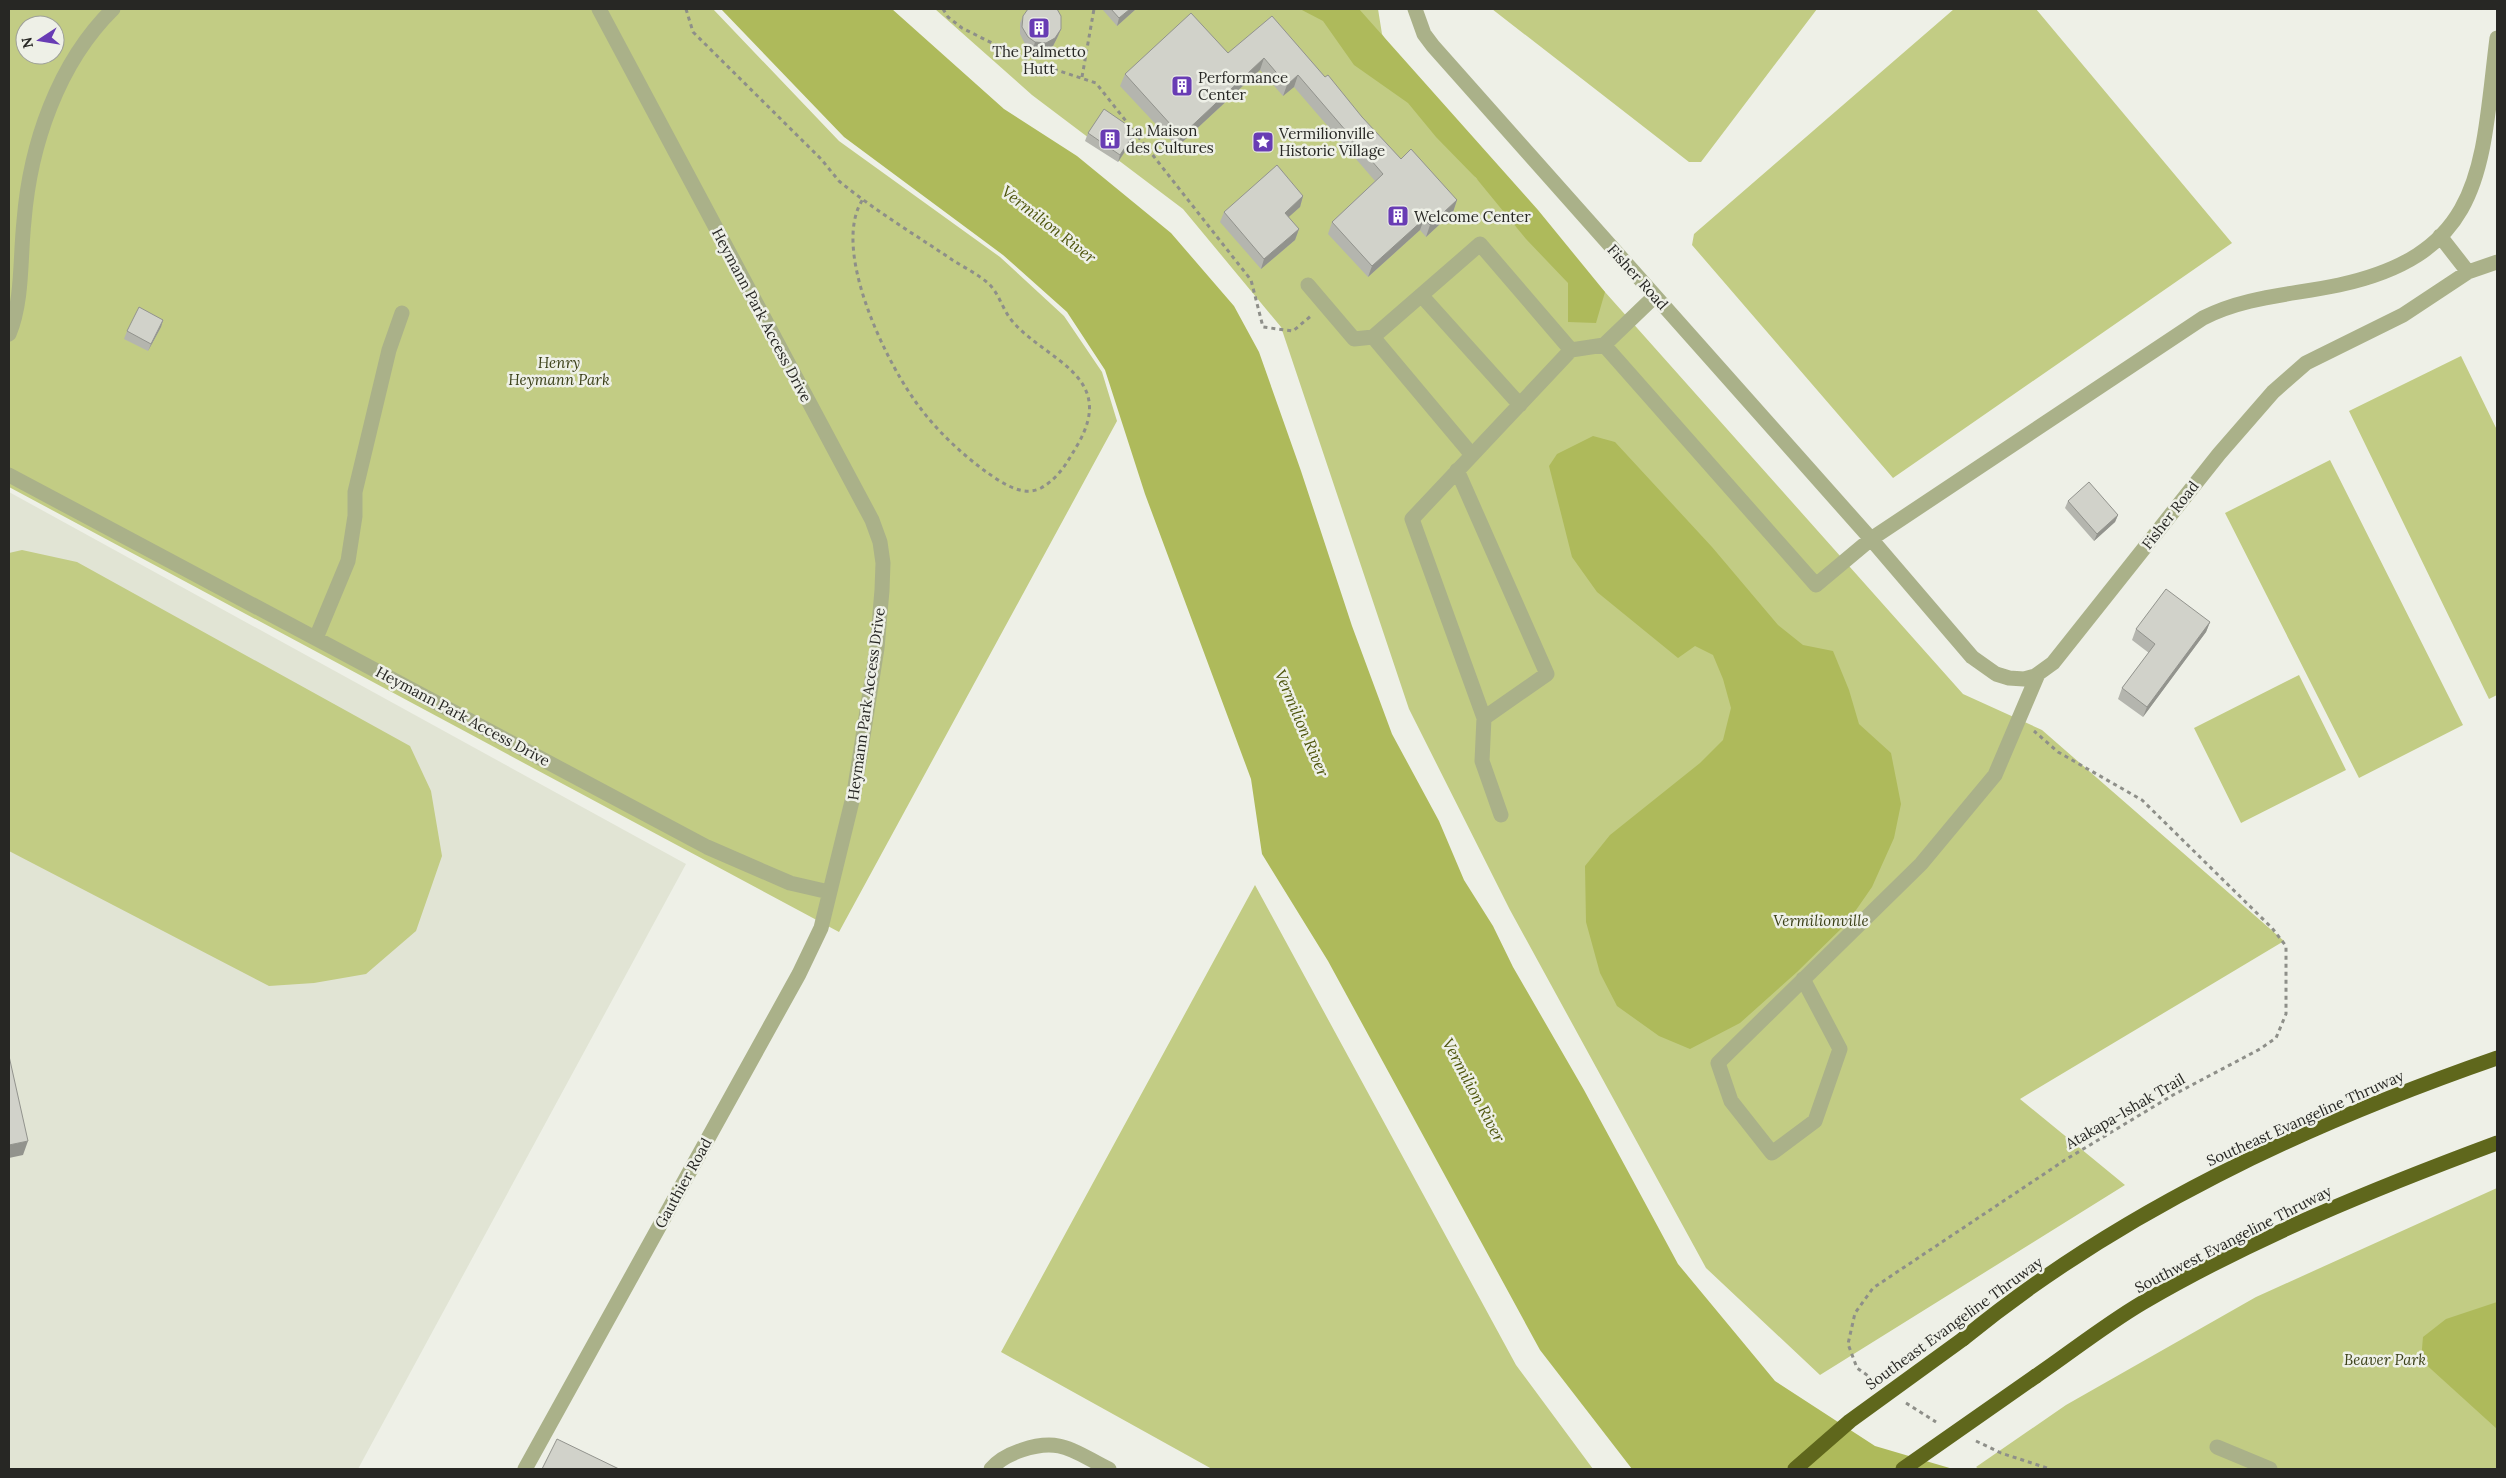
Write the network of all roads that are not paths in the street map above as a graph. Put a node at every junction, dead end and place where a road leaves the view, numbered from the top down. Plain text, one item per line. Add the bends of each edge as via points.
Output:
1 (113, 9) edge
2 (599, 9) edge
3 (1415, 9) edge
4 (2497, 38) edge
5 (2440, 236) junction
6 (2497, 262) edge
7 (2468, 272) junction
8 (1308, 285) dead end
9 (1421, 295) junction
10 (1655, 296) junction
11 (402, 313) dead end
12 (9, 334) edge
13 (1373, 337) junction
14 (1604, 345) junction
15 (1571, 350) junction
16 (1520, 405) junction
17 (1472, 455) junction
18 (1457, 470) junction
19 (9, 475) edge
20 (1871, 538) junction
21 (316, 638) junction
22 (2038, 674) junction
23 (1484, 718) junction
24 (1501, 815) dead end
25 (829, 892) junction
26 (1803, 979) junction
27 (2497, 1058) edge
28 (2497, 1143) edge
29 (2217, 1447) dead end
30 (526, 1469) edge
31 (991, 1469) edge
32 (1109, 1469) edge
33 (1795, 1469) edge
34 (1903, 1469) edge
35 (2270, 1469) edge

1 - 12 street via 83,42 48,114 33,167 24,220 20,281
2 - 25 street, Heymann Park Access Drive via 853,483 880,542 883,563 877,648 854,793
3 - 10 street, Fisher Road via 1424,34 1433,46
4 - 5 street via 2482,158 2467,202
5 - 7 street
5 - 20 street via 2410,260 2383,274 2338,286 2256,299 2225,307 2203,318
6 - 7 street, Fisher Road
7 - 22 street, Fisher Road via 2403,315 2306,363 2273,392 2219,454 2053,663
8 - 13 street via 1354,339
9 - 13 street
9 - 15 street via 1480,244
9 - 16 street
10 - 14 street
10 - 20 street, Fisher Road
11 - 21 street via 389,350 355,492 348,561
13 - 17 street
14 - 15 street
14 - 20 street via 1816,585
15 - 16 street
16 - 17 street
17 - 18 street
18 - 23 street via 1412,519
18 - 23 street via 1547,674
19 - 21 street, Heymann Park Access Drive
20 - 22 street, Fisher Road via 1984,667 2009,678 2024,679
21 - 25 street, Heymann Park Access Drive via 707,847 790,883
22 - 26 street via 1995,775 1922,864
23 - 24 street via 1482,761
25 - 30 street, Gauthier Road via 821,928 799,974
26 - 26 street via 1840,1049 1814,1121 1772,1153 1731,1101 1718,1063
27 - 33 highway, Southeast Evangeline Thruway, bridge via 2372,1104 2246,1160 2114,1234 2014,1298 1850,1421
28 - 34 highway, Southwest Evangeline Thruway, bridge via 2300,1222 2141,1304
29 - 35 street
31 - 32 street via 1016,1452 1057,1445

